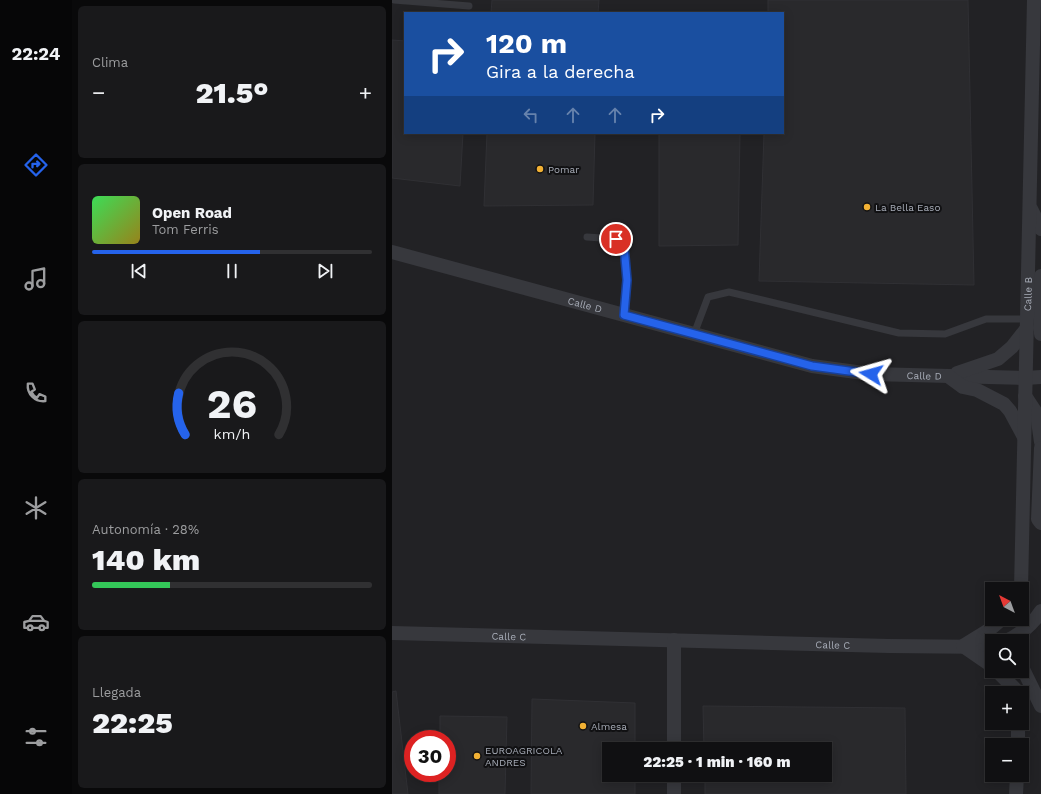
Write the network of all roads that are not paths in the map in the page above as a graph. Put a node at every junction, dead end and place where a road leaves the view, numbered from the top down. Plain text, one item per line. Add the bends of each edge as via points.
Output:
1 (394, 0) edge
2 (1034, 0) edge
3 (469, 6) dead end
4 (1030, 207) junction
5 (1041, 229) edge
6 (587, 237) dead end
7 (392, 252) edge
8 (1041, 276) edge
9 (624, 315) junction
10 (1027, 323) junction
11 (694, 334) junction
12 (1041, 334) edge
13 (948, 376) junction
14 (1041, 377) edge
15 (1002, 378) junction
16 (1026, 378) junction
17 (1025, 396) junction
18 (1024, 438) junction
19 (1041, 442) edge
20 (1041, 448) edge
21 (1041, 523) edge
22 (1021, 582) edge
23 (1041, 611) edge
24 (994, 626) edge
25 (392, 633) edge
26 (1023, 634) edge
27 (674, 640) junction
28 (963, 646) junction
29 (985, 647) edge
30 (985, 661) edge
31 (1004, 678) edge
32 (1027, 678) edge
33 (1012, 686) edge
34 (1041, 706) edge
35 (674, 742) edge
36 (674, 782) edge
37 (1017, 782) edge
38 (674, 794) edge
39 (1016, 794) edge

1 - 3 lane
2 - 4 street, Calle B
4 - 5 street
4 - 10 street, Calle B
6 - 9 lane via 616,239 624,246 627,280
7 - 9 street, Calle D
8 - 12 street
9 - 11 street, Calle D
10 - 11 lane via 986,319 945,334 899,333 729,292 708,297
10 - 13 street via 1012,347 998,359
10 - 16 street, Calle B
11 - 13 street, Calle D via 812,366 871,374
13 - 15 street, Calle D
13 - 18 street via 963,387 977,390 1004,404
14 - 16 street, Calle D
15 - 16 street, Calle D
15 - 17 street
16 - 17 street, Calle B
17 - 18 street, Calle B
17 - 19 street via 1037,414
18 - 22 street, Calle B
20 - 21 street via 1038,519
23 - 26 street
24 - 28 street
25 - 27 street, Calle C
27 - 28 street, Calle C
27 - 35 street
28 - 29 street, Calle C
28 - 30 street
31 - 33 street
32 - 34 street
36 - 38 street
37 - 39 street

